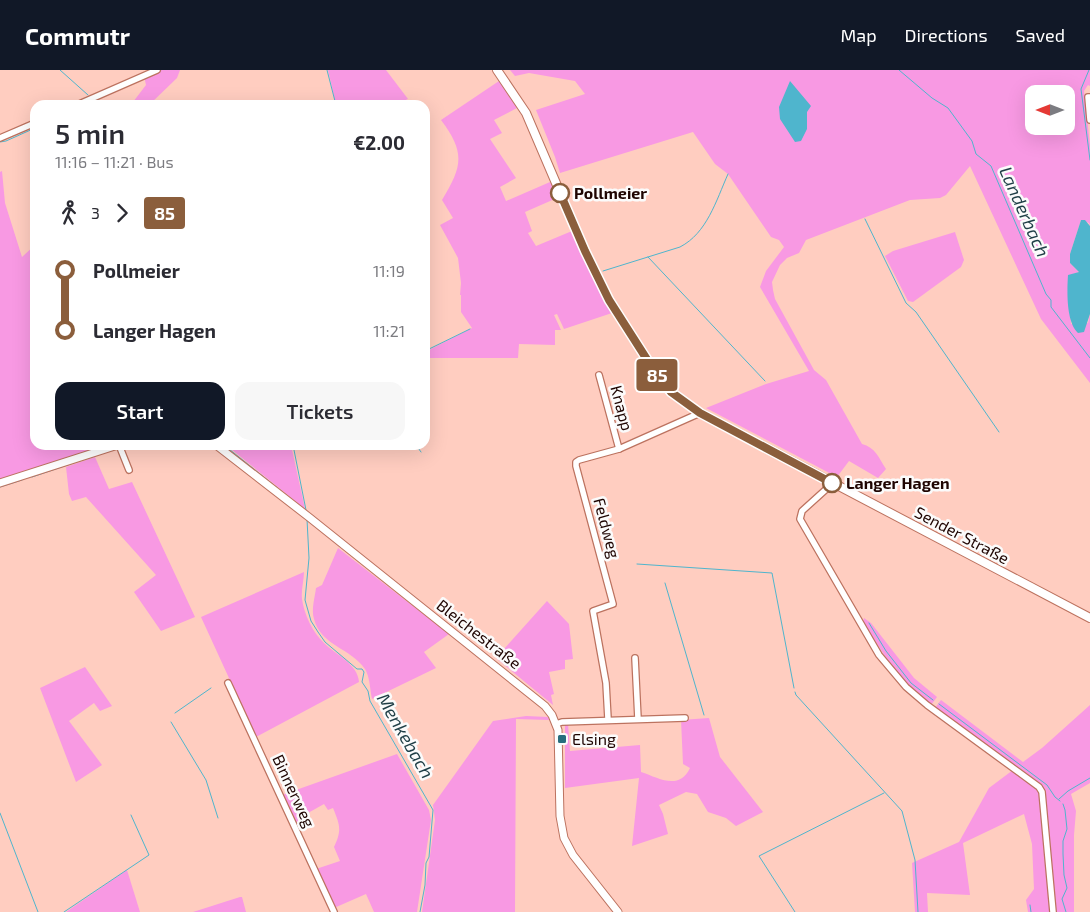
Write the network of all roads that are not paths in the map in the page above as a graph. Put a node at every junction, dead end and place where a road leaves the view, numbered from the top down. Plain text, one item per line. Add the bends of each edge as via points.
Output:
1 (157, 70) edge
2 (497, 70) edge
3 (1089, 97) edge
4 (88, 100) edge
5 (1090, 120) edge
6 (30, 125) edge
7 (0, 138) edge
8 (599, 375) dead end
9 (700, 413) junction
10 (619, 449) junction
11 (103, 450) edge
12 (120, 450) edge
13 (222, 450) edge
14 (130, 470) dead end
15 (832, 483) junction
16 (0, 484) edge
17 (1090, 618) edge
18 (635, 658) dead end
19 (228, 683) dead end
20 (685, 718) dead end
21 (638, 719) junction
22 (608, 720) junction
23 (556, 724) junction
24 (334, 912) edge
25 (618, 912) edge
26 (1053, 912) edge

1 - 4 street
2 - 9 main road, Sender Straße via 526,113 585,251 619,317 671,392
3 - 5 street
6 - 7 street
8 - 10 street, Knapp
9 - 10 street, Feldweg
9 - 15 main road, Sender Straße
10 - 22 street, Feldweg via 576,462 613,604 593,610 606,683
11 - 16 street
12 - 14 street
13 - 23 street, Bleichestraße via 538,698
15 - 17 main road, Sender Straße
15 - 26 street via 802,511 800,519 880,655 906,687 927,705 1042,792
18 - 21 street
19 - 24 street, Binnerweg
20 - 21 street
21 - 22 street
22 - 23 street
23 - 25 street, Bleichestraße via 564,838 573,855

